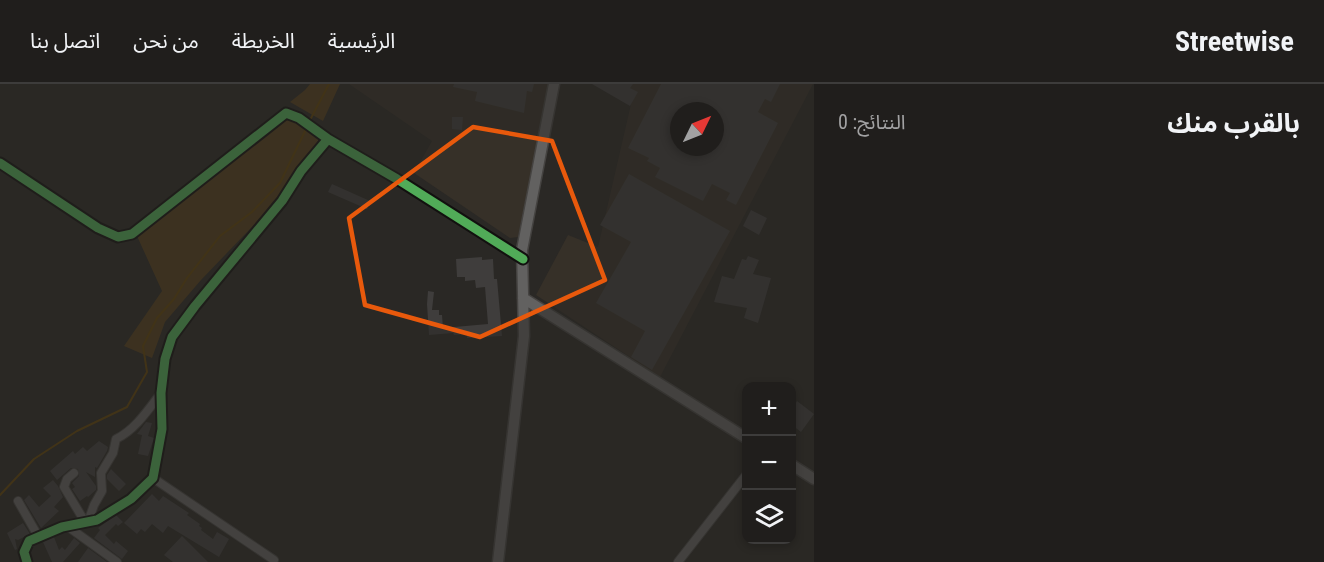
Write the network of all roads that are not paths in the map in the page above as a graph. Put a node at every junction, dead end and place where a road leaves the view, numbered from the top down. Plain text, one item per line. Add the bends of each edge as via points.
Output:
1 (554, 84) edge
2 (328, 139) junction
3 (0, 163) edge
4 (523, 260) junction
5 (523, 298) junction
6 (161, 393) junction
7 (744, 436) edge
8 (796, 468) edge
9 (74, 473) dead end
10 (153, 478) junction
11 (814, 479) edge
12 (742, 481) edge
13 (18, 501) dead end
14 (86, 522) junction
15 (67, 526) junction
16 (38, 536) junction
17 (274, 560) dead end
18 (27, 562) edge
19 (117, 562) edge
20 (498, 562) edge
21 (678, 562) edge

1 - 4 street
2 - 3 street via 286,113 132,234 118,237 98,228
2 - 4 street
2 - 6 street via 172,337
4 - 5 street
5 - 7 street
5 - 20 street via 524,336
6 - 10 street via 162,429
6 - 14 street via 133,427 116,439 101,473 102,491
8 - 11 street
9 - 14 street via 64,487
10 - 14 street via 131,499 97,520
10 - 17 street
12 - 21 street
13 - 16 street
14 - 15 street
15 - 16 street
15 - 19 street
16 - 18 street via 25,547

